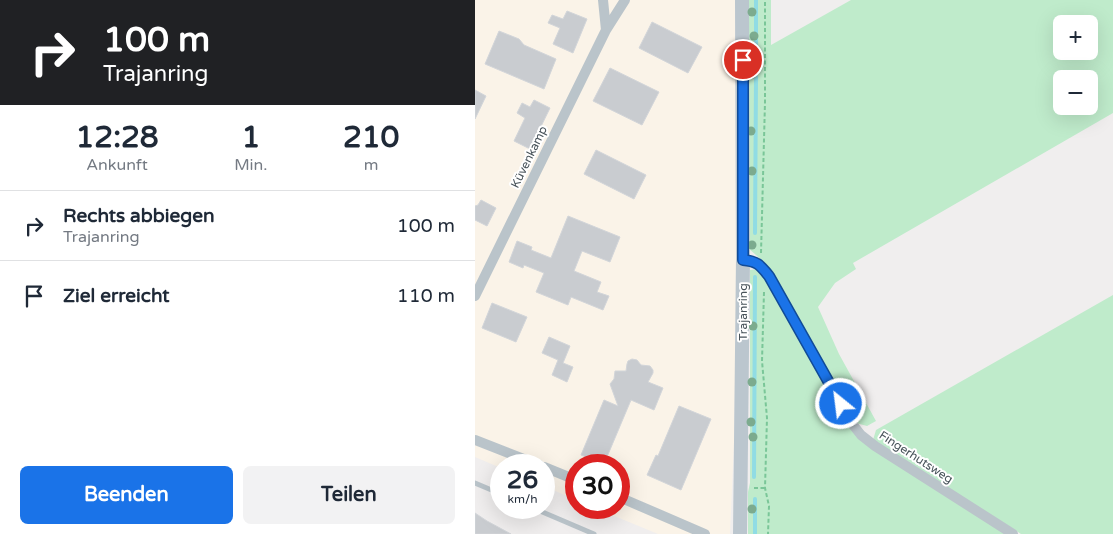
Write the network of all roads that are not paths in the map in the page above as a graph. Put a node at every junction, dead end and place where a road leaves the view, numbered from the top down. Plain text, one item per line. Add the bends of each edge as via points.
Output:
1 (603, 0) edge
2 (625, 0) edge
3 (742, 0) edge
4 (606, 30) junction
5 (743, 260) junction
6 (475, 296) edge
7 (475, 440) edge
8 (511, 454) edge
9 (475, 482) edge
10 (490, 489) edge
11 (630, 502) edge
12 (555, 517) edge
13 (594, 534) edge
14 (705, 534) edge
15 (740, 534) edge
16 (1013, 534) edge

1 - 4 street
2 - 4 street, Küvenkamp
3 - 5 main road, Trajanring
4 - 6 street, Küvenkamp
5 - 15 main road, Trajanring
5 - 16 street, Fingerhutsweg via 753,260 769,276 850,421 861,435
7 - 8 street
9 - 10 lane
11 - 14 street
12 - 13 lane

